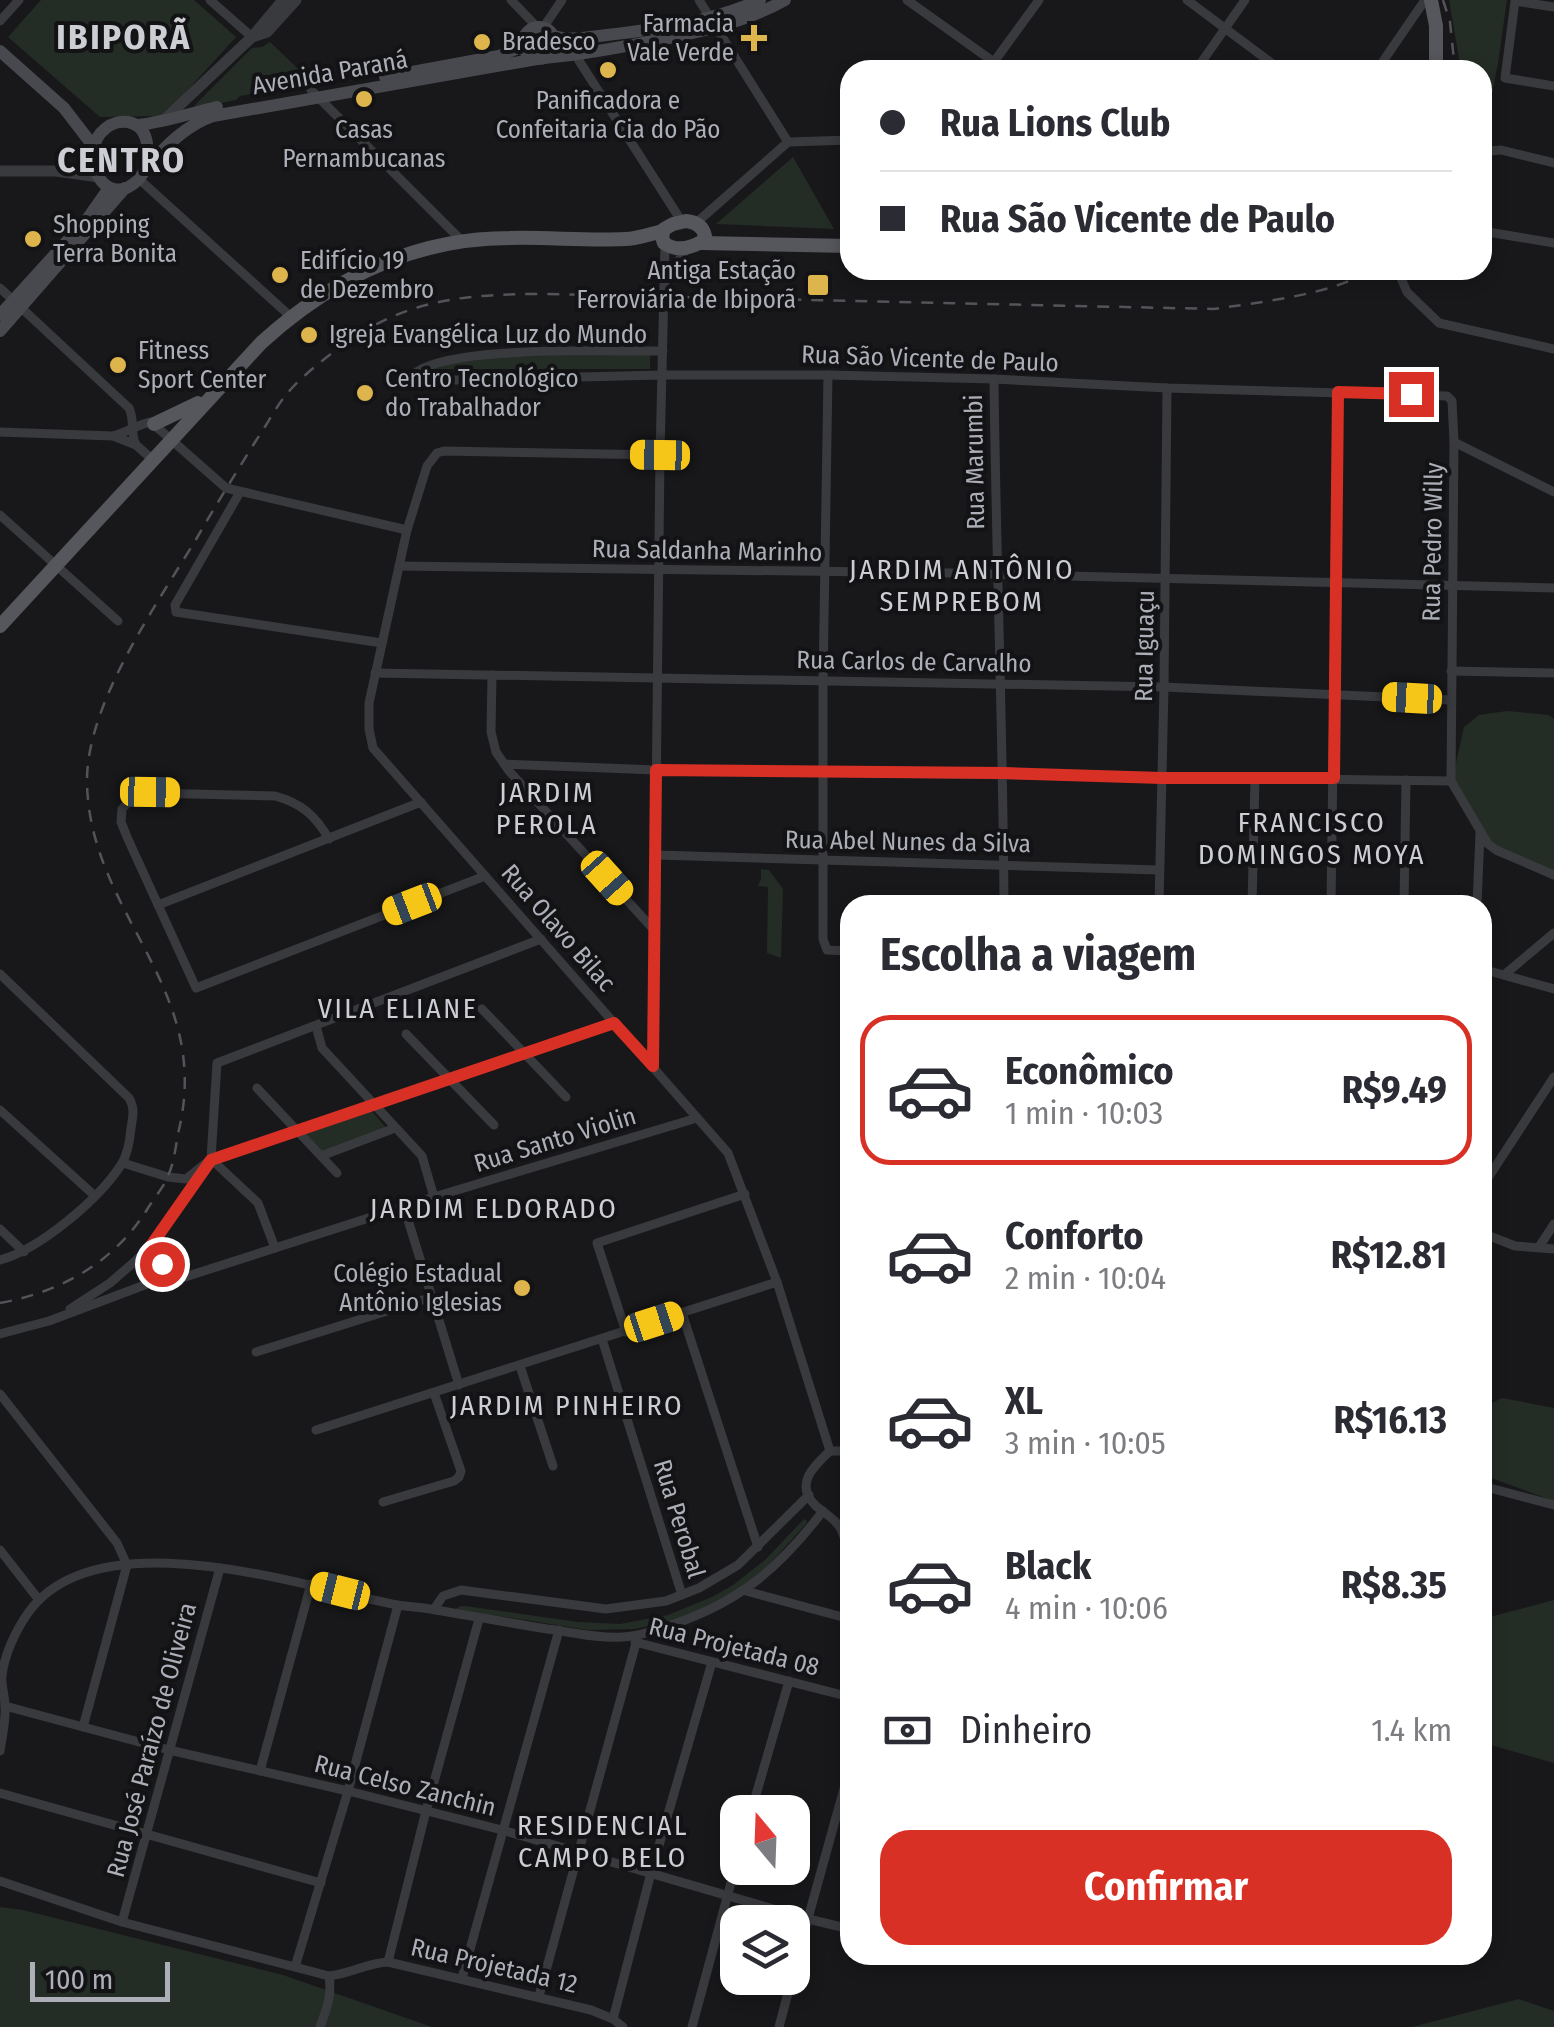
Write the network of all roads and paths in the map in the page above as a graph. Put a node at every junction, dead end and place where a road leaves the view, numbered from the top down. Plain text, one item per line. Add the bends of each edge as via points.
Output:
1 (19, 0) edge
2 (210, 0) edge
3 (283, 0) edge
4 (296, 0) edge
5 (511, 0) edge
6 (562, 0) edge
7 (699, 0) edge
8 (760, 0) edge
9 (785, 0) edge
10 (907, 0) edge
11 (1038, 0) edge
12 (1187, 0) edge
13 (1245, 0) edge
14 (1425, 1) edge
15 (1515, 1) edge
16 (1554, 6) edge
17 (0, 21) edge
18 (714, 22) junction
19 (1225, 28) junction
20 (545, 31) junction
21 (647, 36) junction
22 (252, 37) junction
23 (569, 39) junction
24 (523, 46) junction
25 (0, 51) edge
26 (576, 56) junction
27 (541, 59) junction
28 (983, 60) edge
29 (995, 60) edge
30 (1203, 60) edge
31 (1268, 60) edge
32 (1383, 60) edge
33 (1437, 60) edge
34 (399, 79) junction
35 (1554, 86) edge
36 (315, 94) junction
37 (64, 108) junction
38 (161, 123) junction
39 (107, 126) junction
40 (138, 126) junction
41 (840, 140) edge
42 (788, 142) junction
43 (1492, 151) edge
44 (93, 152) junction
45 (1554, 163) edge
46 (0, 171) edge
47 (56, 171) junction
48 (144, 173) junction
49 (104, 182) junction
50 (125, 188) junction
51 (1492, 233) edge
52 (681, 235) junction
53 (461, 240) junction
54 (1554, 243) edge
55 (840, 246) edge
56 (1404, 280) edge
57 (663, 284) junction
58 (0, 288) edge
59 (17, 304) junction
60 (0, 315) edge
61 (290, 316) junction
62 (0, 331) edge
63 (1554, 349) edge
64 (663, 351) junction
65 (662, 374) junction
66 (828, 375) junction
67 (994, 379) junction
68 (1167, 388) junction
69 (1338, 392) junction
70 (208, 398) junction
71 (1451, 398) joint
72 (154, 424) junction
73 (134, 430) junction
74 (0, 432) edge
75 (113, 436) junction
76 (170, 440) junction
77 (1454, 442) junction
78 (136, 445) junction
79 (660, 455) junction
80 (152, 458) junction
81 (240, 492) junction
82 (1554, 492) edge
83 (0, 515) edge
84 (407, 530) junction
85 (55, 565) junction
86 (399, 566) junction
87 (658, 571) junction
88 (825, 572) junction
89 (996, 575) junction
90 (1166, 580) junction
91 (1336, 584) junction
92 (1452, 586) junction
93 (1554, 588) edge
94 (118, 620) dead end
95 (0, 626) edge
96 (382, 643) junction
97 (1451, 671) junction
98 (375, 673) junction
99 (1554, 673) edge
100 (492, 675) junction
101 (657, 678) junction
102 (823, 681) junction
103 (1000, 684) junction
104 (1164, 686) junction
105 (1334, 694) junction
106 (1451, 700) junction
107 (504, 764) junction
108 (656, 770) junction
109 (824, 771) junction
110 (1004, 773) junction
111 (1162, 778) junction
112 (1255, 778) junction
113 (1334, 778) junction
114 (1406, 780) junction
115 (1451, 781) junction
116 (421, 802) junction
117 (1480, 832) junction
118 (328, 838) junction
119 (656, 855) junction
120 (824, 860) junction
121 (1004, 864) junction
122 (1159, 870) junction
123 (1554, 875) edge
124 (484, 876) junction
125 (1004, 895) edge
126 (1159, 895) edge
127 (1252, 895) edge
128 (1331, 895) edge
129 (1404, 895) edge
130 (1477, 895) edge
131 (158, 905) junction
132 (655, 931) junction
133 (1554, 933) edge
134 (541, 939) junction
135 (840, 951) edge
136 (1492, 972) edge
137 (0, 974) edge
138 (1504, 975) junction
139 (1554, 989) edge
140 (482, 1009) dead end
141 (614, 1023) junction
142 (316, 1026) junction
143 (406, 1034) dead end
144 (524, 1052) junction
145 (653, 1066) junction
146 (1554, 1077) edge
147 (448, 1079) junction
148 (256, 1088) dead end
149 (566, 1097) dead end
150 (374, 1106) junction
151 (0, 1110) edge
152 (698, 1118) junction
153 (494, 1125) dead end
154 (396, 1128) junction
155 (296, 1131) junction
156 (320, 1156) junction
157 (211, 1160) junction
158 (123, 1163) junction
159 (1492, 1172) edge
160 (337, 1174) dead end
161 (186, 1180) junction
162 (745, 1194) junction
163 (95, 1196) junction
164 (434, 1197) junction
165 (185, 1199) junction
166 (404, 1206) junction
167 (1554, 1224) edge
168 (0, 1229) edge
169 (1492, 1237) edge
170 (1539, 1247) junction
171 (275, 1248) junction
172 (1554, 1249) edge
173 (148, 1250) junction
174 (24, 1252) junction
175 (0, 1260) edge
176 (162, 1264) junction
177 (128, 1269) junction
178 (180, 1277) junction
179 (777, 1282) junction
180 (156, 1286) junction
181 (140, 1287) junction
182 (432, 1298) junction
183 (682, 1313) junction
184 (50, 1320) junction
185 (626, 1332) junction
186 (0, 1334) edge
187 (602, 1339) junction
188 (256, 1352) dead end
189 (520, 1366) junction
190 (459, 1385) junction
191 (434, 1393) junction
192 (0, 1394) edge
193 (316, 1430) dead end
194 (830, 1451) junction
195 (840, 1451) edge
196 (552, 1466) dead end
197 (1492, 1489) edge
198 (808, 1495) junction
199 (383, 1502) dead end
200 (1554, 1505) edge
201 (823, 1511) junction
202 (840, 1528) edge
203 (758, 1547) junction
204 (0, 1550) edge
205 (127, 1565) junction
206 (220, 1568) junction
207 (311, 1584) junction
208 (746, 1590) junction
209 (682, 1595) junction
210 (40, 1600) junction
211 (398, 1605) junction
212 (434, 1610) junction
213 (840, 1616) edge
214 (479, 1619) junction
215 (559, 1630) junction
216 (608, 1637) junction
217 (636, 1643) junction
218 (712, 1662) junction
219 (1, 1679) edge
220 (789, 1681) junction
221 (840, 1694) edge
222 (5, 1706) junction
223 (2, 1725) edge
224 (83, 1726) junction
225 (169, 1750) junction
226 (0, 1752) edge
227 (260, 1771) junction
228 (348, 1791) junction
229 (0, 1793) edge
230 (755, 1795) edge
231 (840, 1803) edge
232 (426, 1811) junction
233 (502, 1830) junction
234 (148, 1834) junction
235 (578, 1851) junction
236 (651, 1873) junction
237 (0, 1881) edge
238 (321, 1883) junction
239 (729, 1885) edge
240 (726, 1896) junction
241 (758, 1905) edge
242 (810, 1912) edge
243 (810, 1919) edge
244 (122, 1922) junction
245 (840, 1927) edge
246 (388, 1962) junction
247 (295, 1967) junction
248 (329, 1976) junction
249 (462, 1978) junction
250 (787, 1995) edge
251 (538, 1996) junction
252 (613, 2020) junction
253 (320, 2027) edge
254 (622, 2027) edge
255 (692, 2027) edge
256 (779, 2027) edge

1 - 17 street
2 - 22 street
3 - 22 street
4 - 22 street via 267,32
5 - 20 street
6 - 20 street
7 - 18 street
8 - 18 main road, Avenida Paraná
9 - 18 main road, Avenida Paraná via 764,12
10 - 28 street
11 - 29 street
12 - 19 street
13 - 19 street
14 - 32 street
14 - 33 main road via 1436,26
15 - 16 street
15 - 35 street via 1505,78
18 - 21 main road, Avenida Paraná
18 - 42 street
19 - 30 street
19 - 31 street
20 - 23 main road, Avenida Paraná
20 - 24 main road via 531,30
20 - 27 main road via 555,44
21 - 23 main road, Avenida Paraná
21 - 26 main road, Avenida Paraná
22 - 38 street
23 - 26 street
24 - 27 main road
24 - 34 main road, Avenida Paraná
25 - 37 main road
26 - 27 main road, Avenida Paraná
26 - 52 street via 666,196
27 - 34 main road, Avenida Paraná
34 - 36 main road, Avenida Paraná
36 - 38 main road, Avenida Paraná
36 - 48 main road, Avenida Paraná via 194,122
36 - 53 street
37 - 39 main road
37 - 44 main road
38 - 40 main road, Avenida Paraná
39 - 40 main road
39 - 44 main road
40 - 48 main road via 147,141
41 - 42 street
42 - 52 street
43 - 45 street
44 - 47 street via 81,166
44 - 49 main road
46 - 47 street
47 - 49 street
48 - 50 main road
48 - 61 street
49 - 50 main road
49 - 59 main road via 88,218
50 - 59 main road
51 - 54 street
52 - 53 main road
52 - 55 main road
52 - 57 street
52 - 57 street
53 - 61 main road via 350,276
56 - 63 street via 1407,292 1439,323
57 - 64 street
58 - 59 street
59 - 60 main road
59 - 62 main road
59 - 73 street via 129,408
61 - 70 main road
64 - 65 street
64 - 65 street, Rua São Vicente de Paulo via 486,354 444,361 412,376 413,381
65 - 66 street, Rua São Vicente de Paulo
65 - 79 street
66 - 67 street, Rua São Vicente de Paulo
66 - 88 street
67 - 68 street, Rua São Vicente de Paulo
67 - 89 street, Rua Marumbi
68 - 69 street, Rua São Vicente de Paulo
68 - 90 street, Rua Iguaçu
69 - 71 street, Rua São Vicente de Paulo
69 - 91 street
70 - 72 main road
70 - 76 main road
71 - 77 street, Rua Pedro Willy
72 - 73 street
72 - 76 street
73 - 75 street
73 - 78 street
74 - 75 street
75 - 78 street
76 - 80 main road
76 - 81 street via 226,488
77 - 82 street
77 - 92 street, Rua Pedro Willy
78 - 80 street
79 - 84 street, Rua Olavo Bilac via 437,453
79 - 87 street
80 - 85 main road
81 - 84 street
81 - 96 street via 174,605 178,614
83 - 85 street
84 - 86 street, Rua Olavo Bilac
85 - 94 street
85 - 95 main road
86 - 87 street, Rua Saldanha Marinho
86 - 96 street, Rua Olavo Bilac
87 - 88 street, Rua Saldanha Marinho
87 - 101 street
88 - 89 street, Rua Saldanha Marinho
88 - 102 street
89 - 90 street, Rua Saldanha Marinho
89 - 103 street, Rua Marumbi
90 - 91 street, Rua Saldanha Marinho
90 - 104 street, Rua Iguaçu
91 - 92 street, Rua Saldanha Marinho
91 - 105 street
92 - 93 street, Rua Saldanha Marinho
92 - 97 street, Rua Pedro Willy
96 - 98 street, Rua Olavo Bilac
97 - 99 street
97 - 106 street, Rua Pedro Willy
98 - 100 street, Rua Carlos de Carvalho
98 - 116 street, Rua Olavo Bilac via 369,704 373,748
100 - 101 street, Rua Carlos de Carvalho
100 - 107 street via 491,732
101 - 102 street, Rua Carlos de Carvalho
101 - 108 street
102 - 103 street, Rua Carlos de Carvalho
102 - 109 street
103 - 104 street, Rua Carlos de Carvalho
103 - 110 street, Rua Marumbi
104 - 105 street, Rua Carlos de Carvalho
104 - 111 street, Rua Iguaçu
105 - 106 street, Rua Carlos de Carvalho
105 - 113 street
106 - 115 street, Rua Pedro Willy
107 - 108 street
107 - 132 street
108 - 109 street
108 - 119 street
109 - 110 street
109 - 120 street
110 - 111 street
110 - 121 street, Rua Marumbi
111 - 112 street
111 - 122 street, Rua Iguaçu
112 - 113 street
112 - 127 street
113 - 114 street
113 - 128 street
114 - 115 street
114 - 129 street
115 - 117 street, Rua Pedro Willy
116 - 118 street
116 - 124 street, Rua Olavo Bilac
117 - 123 street, Rua Pedro Willy via 1496,850
117 - 130 street
118 - 131 street
118 - 131 street via 311,812 274,796 133,796 121,822
119 - 120 street, Rua Abel Nunes da Silva
119 - 132 street
120 - 121 street, Rua Abel Nunes da Silva
120 - 135 street via 822,939 827,950
121 - 122 street, Rua Abel Nunes da Silva
121 - 125 street, Rua Marumbi
122 - 126 street, Rua Iguaçu
124 - 131 street via 196,988
124 - 134 street, Rua Olavo Bilac
132 - 145 street
133 - 138 street
134 - 141 street, Rua Olavo Bilac
134 - 142 street
136 - 138 street
137 - 158 street via 132,1103
138 - 139 street
140 - 144 street
141 - 144 street
141 - 145 street, Rua Olavo Bilac
142 - 150 street via 322,1048
142 - 157 street via 217,1063
143 - 147 street
144 - 147 street
144 - 149 street
145 - 152 street, Rua Olavo Bilac
146 - 159 street
147 - 150 street
147 - 153 street
148 - 155 street
150 - 154 street
150 - 155 street
151 - 163 street
152 - 162 street, Rua Olavo Bilac via 728,1153
152 - 164 street, Rua Santo Violin
154 - 156 street
154 - 164 street via 423,1158
155 - 156 street
155 - 157 street
156 - 160 street
157 - 161 street
157 - 165 street
157 - 171 street via 258,1203
158 - 161 street
158 - 163 street
161 - 165 street
162 - 179 street, Rua Olavo Bilac
162 - 185 street via 596,1243
163 - 174 street
164 - 166 street, Rua Santo Violin
165 - 173 street
166 - 171 street, Rua Santo Violin
166 - 182 street
167 - 170 street
168 - 174 street
169 - 170 street
170 - 172 street
171 - 178 street, Rua Santo Violin
173 - 176 street
173 - 177 street
174 - 175 street
176 - 178 street
176 - 180 street
177 - 181 street
177 - 184 street
178 - 180 street, Rua Santo Violin
179 - 183 street
179 - 194 street, Rua Olavo Bilac
180 - 181 street, Rua Santo Violin
181 - 184 street, Rua Santo Violin
182 - 188 street
182 - 190 street
183 - 185 street
183 - 203 street
184 - 186 street
185 - 187 street
187 - 189 street
187 - 209 street, Rua Perobal
189 - 190 street
189 - 196 street
190 - 191 street
191 - 193 street
191 - 199 street via 460,1477
192 - 205 street via 117,1543
194 - 195 street
194 - 198 street via 809,1472
197 - 200 street
198 - 201 street
198 - 203 street
201 - 202 street
201 - 208 street
203 - 209 street
204 - 210 street
205 - 206 street
205 - 210 street via 72,1579
205 - 224 street
206 - 207 street
206 - 225 street, Rua José Paraízo de Oliveira
207 - 211 street
207 - 227 street
208 - 213 street
208 - 216 street via 663,1628
209 - 212 street via 606,1609 460,1590 443,1596
210 - 219 street via 22,1624
211 - 212 street
211 - 228 street
212 - 214 street
214 - 215 street
214 - 232 street
215 - 216 street
215 - 233 street
216 - 217 street, Rua Projetada 08
217 - 218 street, Rua Projetada 08
217 - 235 street
218 - 220 street, Rua Projetada 08
218 - 236 street
219 - 222 street
220 - 221 street, Rua Projetada 08
220 - 230 street
222 - 223 street
222 - 224 street, Rua Celso Zanchin
223 - 226 street
224 - 225 street, Rua Celso Zanchin
225 - 227 street, Rua Celso Zanchin
225 - 234 street, Rua José Paraízo de Oliveira
227 - 228 street, Rua Celso Zanchin
228 - 232 street, Rua Celso Zanchin
228 - 238 street
229 - 234 street
231 - 242 street
232 - 233 street, Rua Celso Zanchin
232 - 246 street
233 - 235 street, Rua Celso Zanchin
233 - 249 street
234 - 238 street
234 - 244 street, Rua José Paraízo de Oliveira
235 - 236 street, Rua Celso Zanchin
235 - 251 street
236 - 240 street, Rua Celso Zanchin
236 - 252 street
237 - 244 street
238 - 247 street
239 - 240 street
240 - 241 street, Rua Celso Zanchin
240 - 255 street
243 - 245 street, Rua Celso Zanchin
244 - 247 street
246 - 248 street, Rua Projetada 12
246 - 249 street, Rua Projetada 12
247 - 248 street
248 - 253 street via 332,1992
249 - 251 street, Rua Projetada 12
250 - 256 street
251 - 252 street, Rua Projetada 12
252 - 254 street, Rua Projetada 12

